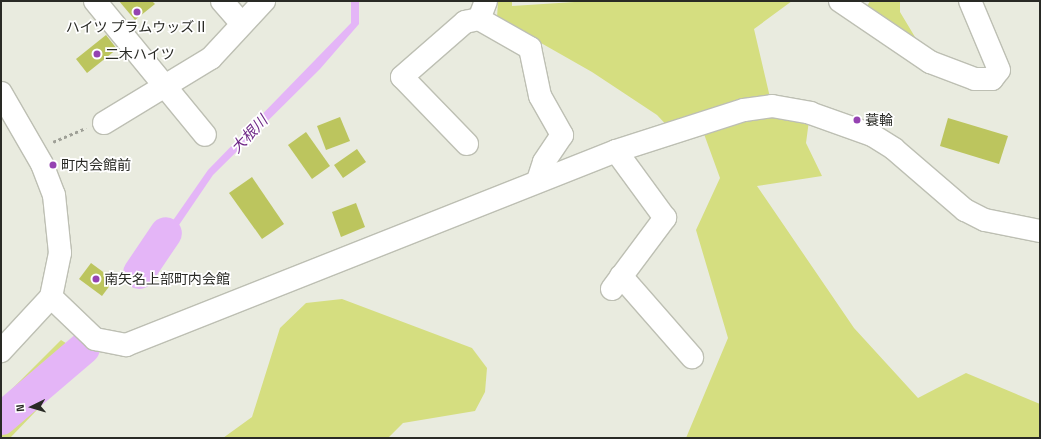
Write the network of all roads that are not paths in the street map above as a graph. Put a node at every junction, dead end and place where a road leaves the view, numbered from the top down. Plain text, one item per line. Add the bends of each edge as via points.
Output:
1 (95, 1) edge
2 (222, 1) edge
3 (264, 1) edge
4 (840, 1) edge
5 (970, 1) edge
6 (482, 10) edge
7 (242, 24) junction
8 (166, 87) junction
9 (1, 93) edge
10 (97, 124) road end
11 (205, 135) dead end
12 (468, 144) dead end
13 (616, 151) junction
14 (538, 181) junction
15 (1040, 231) edge
16 (51, 297) junction
17 (1, 351) edge
18 (692, 357) dead end

1 - 8 street
2 - 7 street
3 - 7 street
4 - 5 street via 930,62 975,79 992,79 999,70
6 - 12 street via 402,77
6 - 14 street via 530,48 540,96 562,135 544,162
7 - 8 street via 212,58
8 - 10 street
8 - 11 street
9 - 16 street via 42,164 54,195 60,253
13 - 14 street
13 - 15 street via 744,110 772,106 810,113 872,135 894,148 965,210 985,220
13 - 18 street via 665,218 617,282
14 - 16 street via 126,345 108,344 95,339
16 - 17 street

